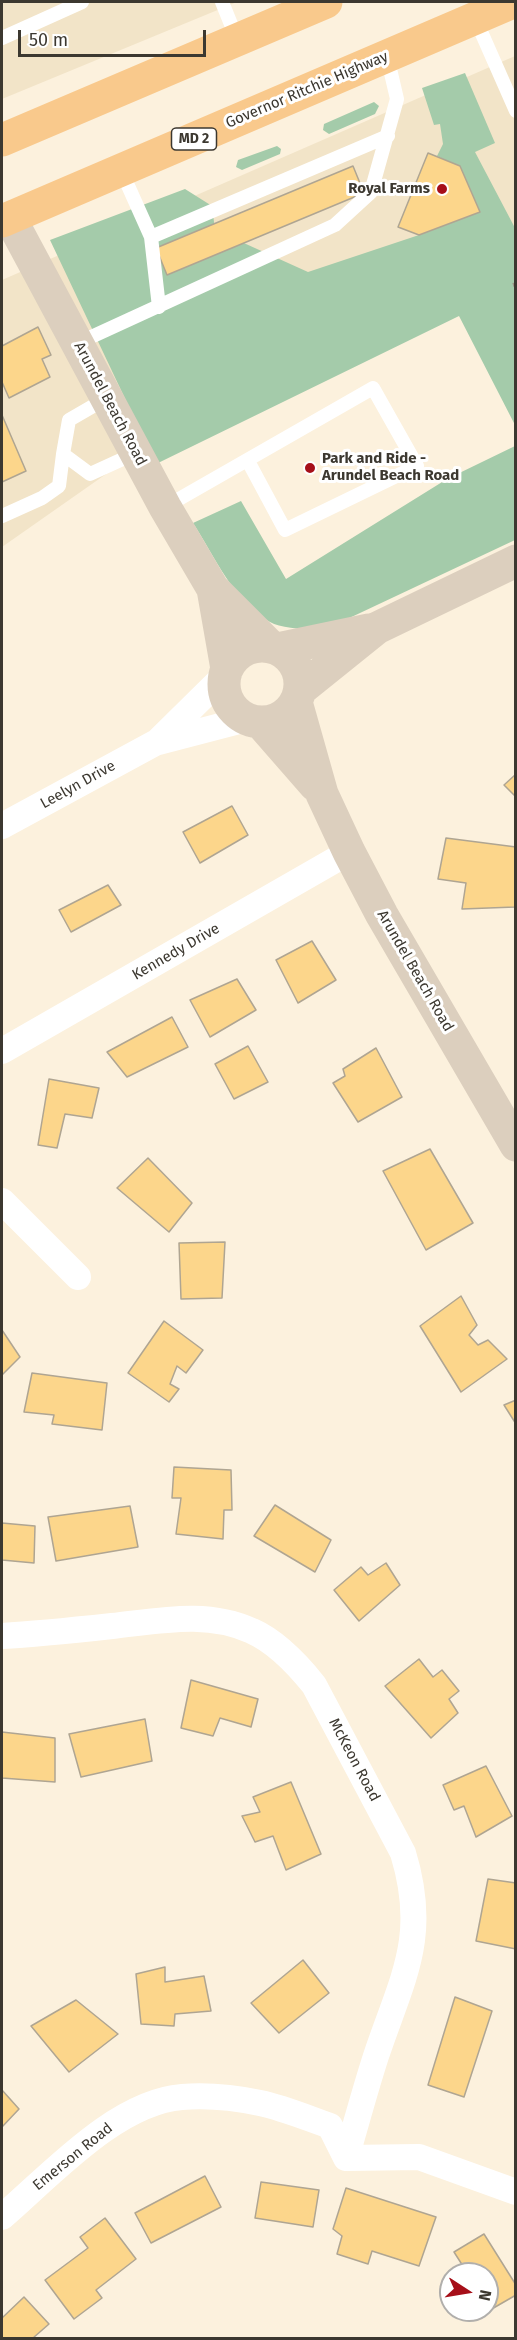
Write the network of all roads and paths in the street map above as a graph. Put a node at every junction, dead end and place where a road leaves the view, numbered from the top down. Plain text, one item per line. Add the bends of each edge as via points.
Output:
1 (82, 2) edge
2 (222, 2) edge
3 (323, 2) edge
4 (513, 2) edge
5 (475, 18) junction
6 (2, 38) edge
7 (237, 39) junction
8 (387, 56) junction
9 (516, 111) edge
10 (388, 136) junction
11 (2, 140) edge
12 (121, 170) junction
13 (6, 220) edge
14 (151, 237) junction
15 (159, 307) junction
16 (78, 343) junction
17 (107, 398) junction
18 (136, 453) junction
19 (63, 454) junction
20 (248, 461) junction
21 (165, 507) junction
22 (2, 516) edge
23 (516, 561) edge
24 (213, 589) junction
25 (377, 628) junction
26 (274, 648) junction
27 (227, 672) junction
28 (298, 696) junction
29 (254, 721) junction
30 (155, 743) junction
31 (322, 794) junction
32 (2, 826) edge
33 (350, 852) junction
34 (2, 1051) edge
35 (516, 1145) edge
36 (2, 1201) edge
37 (78, 1277) dead end
38 (2, 1636) edge
39 (346, 2158) junction
40 (516, 2192) edge
41 (2, 2217) edge

1 - 6 lane
2 - 7 lane
3 - 7 highway
4 - 5 highway, Governor Ritchie Highway / MD 2
5 - 8 highway, Governor Ritchie Highway / MD 2
5 - 9 lane
7 - 11 highway
8 - 10 lane via 397,99
8 - 12 highway, Governor Ritchie Highway / MD 2
10 - 14 lane
10 - 15 lane via 371,192 335,225
12 - 13 highway, Governor Ritchie Highway / MD 2
12 - 14 lane
13 - 16 street, Arundel Beach Road
14 - 15 lane
15 - 16 lane
16 - 17 street, Arundel Beach Road
17 - 18 street, Arundel Beach Road
17 - 19 lane via 69,420
18 - 19 lane via 90,474
18 - 21 street, Arundel Beach Road
19 - 22 lane via 59,486
20 - 20 lane via 373,388 417,466 285,530
20 - 21 lane
21 - 24 street, Arundel Beach Road
23 - 25 street
24 - 26 street, Arundel Beach Road
24 - 27 street, Arundel Beach Road
25 - 26 street
25 - 28 street
26 - 27 street via 261,646 241,653
26 - 28 street via 288,656 295,666 300,678
27 - 29 street via 226,696 231,706
27 - 30 street, Leelyn Drive
28 - 29 street via 281,718
28 - 31 street, Arundel Beach Road
29 - 30 street, Leelyn Drive
29 - 31 street, Arundel Beach Road
30 - 32 street, Leelyn Drive
31 - 33 street, Arundel Beach Road
33 - 34 street, Kennedy Drive
33 - 35 street, Arundel Beach Road via 382,915
36 - 37 street
38 - 39 street, McKeon Road via 188,1618 224,1621 254,1631 297,1664 314,1685 403,1852 412,1883 415,1916 405,1977
39 - 40 street via 419,2157
39 - 41 street, Emerson Road via 330,2126 261,2103 181,2097 145,2106 102,2130

